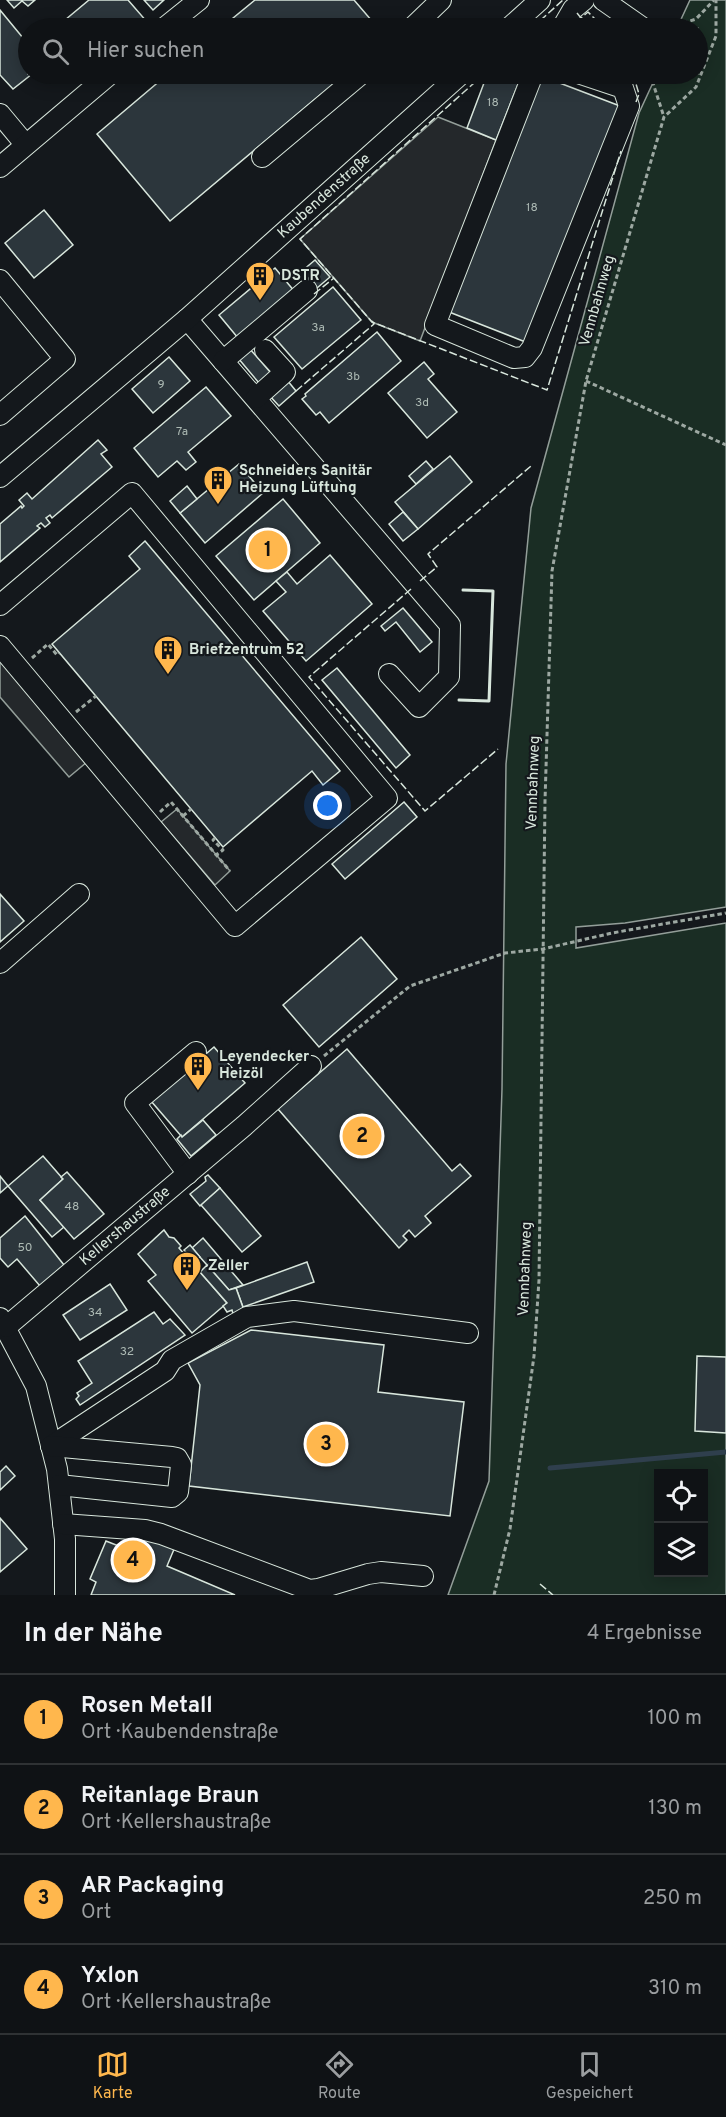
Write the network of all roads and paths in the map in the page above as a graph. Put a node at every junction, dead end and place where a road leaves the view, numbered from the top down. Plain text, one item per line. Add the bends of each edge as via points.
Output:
1 (198, 0) edge
2 (441, 0) edge
3 (540, 0) edge
4 (584, 0) edge
5 (603, 0) edge
6 (715, 0) edge
7 (176, 18) edge
8 (422, 18) edge
9 (520, 18) edge
10 (568, 18) edge
11 (629, 18) edge
12 (697, 18) edge
13 (708, 56) edge
14 (98, 84) edge
15 (349, 84) edge
16 (450, 84) edge
17 (529, 84) edge
18 (611, 84) edge
19 (653, 84) edge
20 (697, 84) edge
21 (0, 114) edge
22 (664, 117) junction
23 (25, 144) junction
24 (262, 157) dead end
25 (0, 167) edge
26 (0, 280) edge
27 (307, 290) dead end
28 (187, 319) junction
29 (265, 350) dead end
30 (224, 361) junction
31 (586, 381) junction
32 (255, 398) junction
33 (0, 415) edge
34 (726, 445) edge
35 (0, 477) edge
36 (0, 605) edge
37 (0, 645) edge
38 (59, 653) dead end
39 (20, 669) junction
40 (389, 674) dead end
41 (191, 809) dead end
42 (183, 816) junction
43 (148, 822) junction
44 (215, 838) dead end
45 (216, 855) junction
46 (230, 871) dead end
47 (79, 894) dead end
48 (726, 913) edge
49 (543, 949) junction
50 (0, 963) edge
51 (196, 1052) dead end
52 (311, 1066) joint
53 (188, 1174) junction
54 (3, 1323) edge
55 (468, 1333) dead end
56 (51, 1446) junction
57 (59, 1485) junction
58 (63, 1524) junction
59 (423, 1576) dead end
60 (65, 1595) edge
61 (494, 1595) edge

1 - 7 street
2 - 8 street
3 - 9 street
4 - 10 street
5 - 11 street
6 - 12 path
6 - 13 path via 716,36
14 - 23 street
15 - 24 street
16 - 28 street, Kaubendenstraße
17 - 18 street via 435,325 514,358 525,357 532,348 629,106 623,88
19 - 22 path
20 - 22 path
21 - 23 street
22 - 31 path, Vennbahnweg
23 - 25 street
26 - 33 street via 65,359
27 - 30 street
28 - 30 street
28 - 35 street, Kaubendenstraße
29 - 32 street via 285,372
30 - 32 street
31 - 34 path
31 - 49 path, Vennbahnweg via 552,571
32 - 40 street via 450,625 449,677 418,707
36 - 43 street via 132,494 387,798 235,926
37 - 39 street
38 - 39 path via 48,644
39 - 43 street
41 - 42 path
42 - 43 path via 171,802
42 - 45 path
44 - 45 path via 223,850
45 - 46 path
47 - 50 street
48 - 49 path
49 - 52 path via 505,953 410,986
49 - 61 path, Vennbahnweg via 539,1280 534,1356 510,1529
51 - 53 street via 135,1102
52 - 53 street, Kellershaustraße
53 - 54 street, Kellershaustraße
54 - 56 street, Kellershaustraße via 36,1386
55 - 56 street via 294,1311 247,1317 172,1360 165,1371
56 - 57 street, Kellershaustraße
56 - 57 street via 172,1457 182,1465 178,1492 172,1497
57 - 58 street, Kellershaustraße
58 - 59 street via 160,1534 310,1590 375,1573
58 - 60 street, Kellershaustraße

